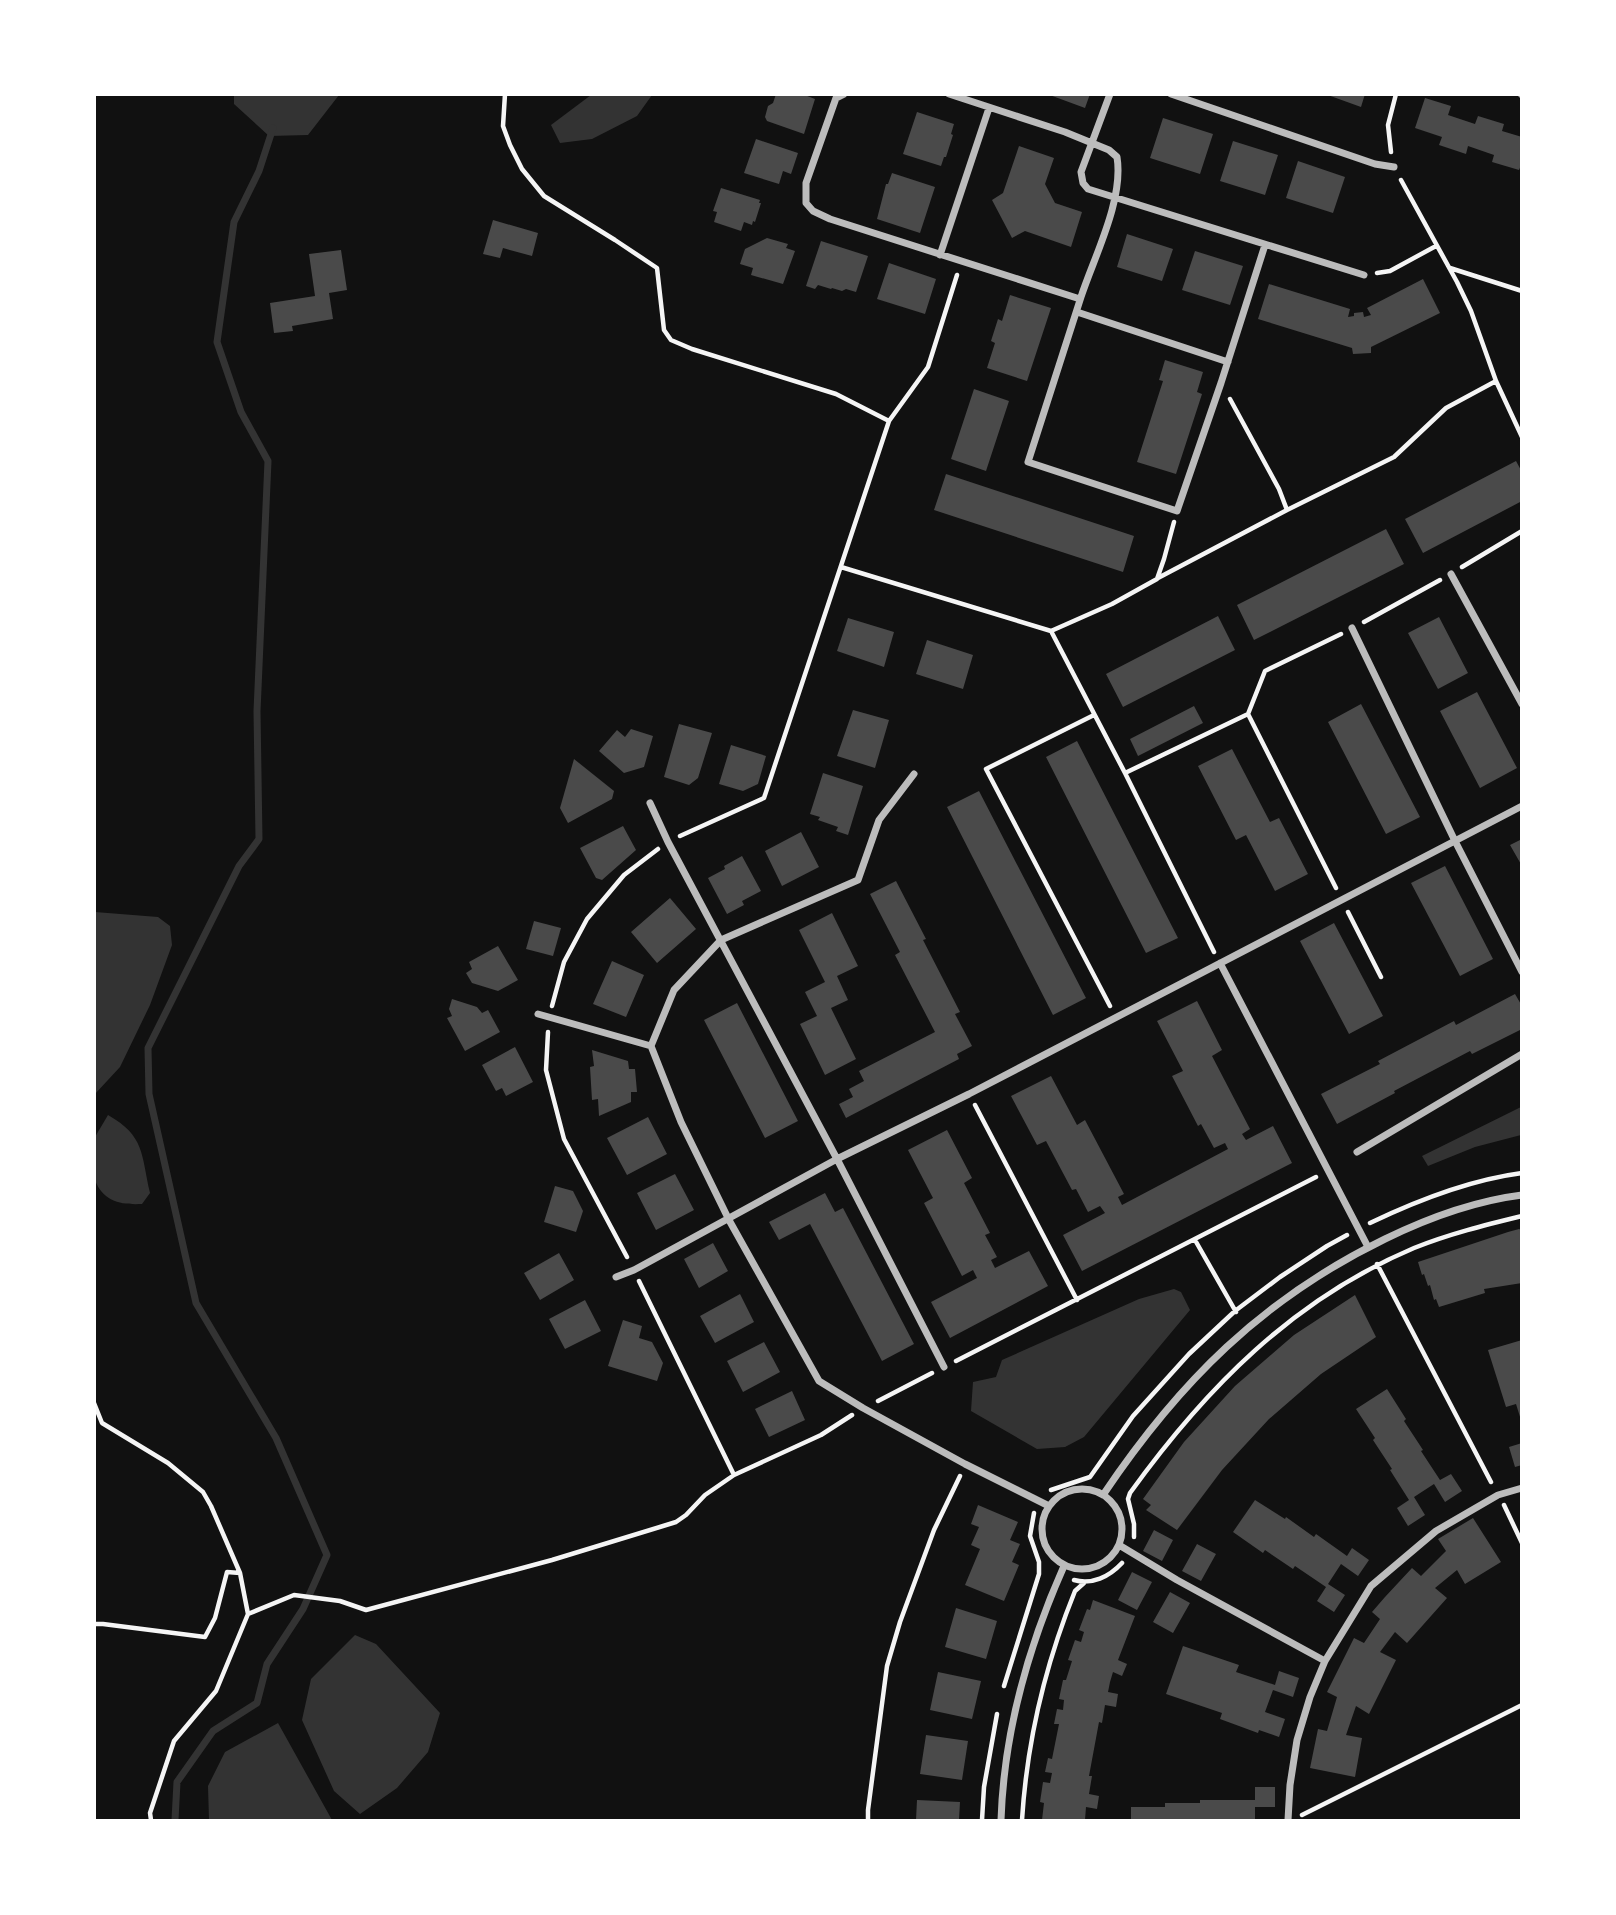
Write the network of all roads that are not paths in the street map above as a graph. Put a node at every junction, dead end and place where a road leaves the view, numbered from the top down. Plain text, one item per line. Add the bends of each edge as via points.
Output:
1 (844, 94) edge
2 (949, 94) edge
3 (1110, 94) edge
4 (1171, 94) edge
5 (989, 108) junction
6 (1092, 142) junction
7 (1394, 167) road end
8 (1115, 197) junction
9 (1265, 245) junction
10 (940, 255) junction
11 (1364, 275) road end
12 (1080, 299) junction
13 (1077, 312) junction
14 (1227, 362) junction
15 (1451, 574) road end
16 (1352, 628) road end
17 (1521, 704) edge
18 (914, 774) dead end
19 (650, 803) dead end
20 (1521, 806) edge
21 (1455, 841) junction
22 (721, 940) junction
23 (1220, 963) junction
24 (1521, 972) edge
25 (538, 1014) dead end
26 (651, 1046) junction
27 (1521, 1054) edge
28 (1357, 1152) dead end
29 (837, 1159) junction
30 (1521, 1195) edge
31 (729, 1220) junction
32 (1368, 1247) junction
33 (616, 1277) dead end
34 (944, 1367) road end
35 (1521, 1488) edge
36 (1103, 1495) junction
37 (1049, 1506) junction
38 (1119, 1545) junction
39 (1064, 1566) junction
40 (1325, 1661) junction
41 (1001, 1821) edge
42 (1290, 1821) edge

1 - 10 street via 836,98 806,183 806,203 830,219
2 - 5 street
3 - 6 street
4 - 7 street
5 - 6 street
5 - 10 street
6 - 8 street via 1117,157
6 - 8 street via 1081,172 1083,183
8 - 9 street
8 - 12 street
9 - 11 street
9 - 14 street
10 - 12 street
12 - 13 street
13 - 14 street
13 - 14 street via 1028,462 1177,511
15 - 17 street
16 - 21 street
18 - 22 street via 879,820 858,880
19 - 22 street
20 - 21 street
21 - 23 street
21 - 24 street
22 - 26 street via 674,990
22 - 29 street
23 - 29 street
23 - 32 street
25 - 26 street
26 - 31 street via 681,1122
27 - 28 street
29 - 31 street
29 - 34 street
30 - 32 street via 1446,1213
31 - 33 street
31 - 37 street via 819,1381
32 - 36 street via 1334,1265 1246,1328 1184,1388
35 - 40 street via 1498,1495 1436,1531 1371,1587
36 - 37 street via 1068,1491
36 - 38 street via 1115,1506 1122,1524
37 - 39 street via 1042,1526 1044,1545
38 - 39 street via 1098,1566
38 - 40 street
39 - 41 street via 1020,1686 1009,1737
40 - 42 street via 1297,1740

